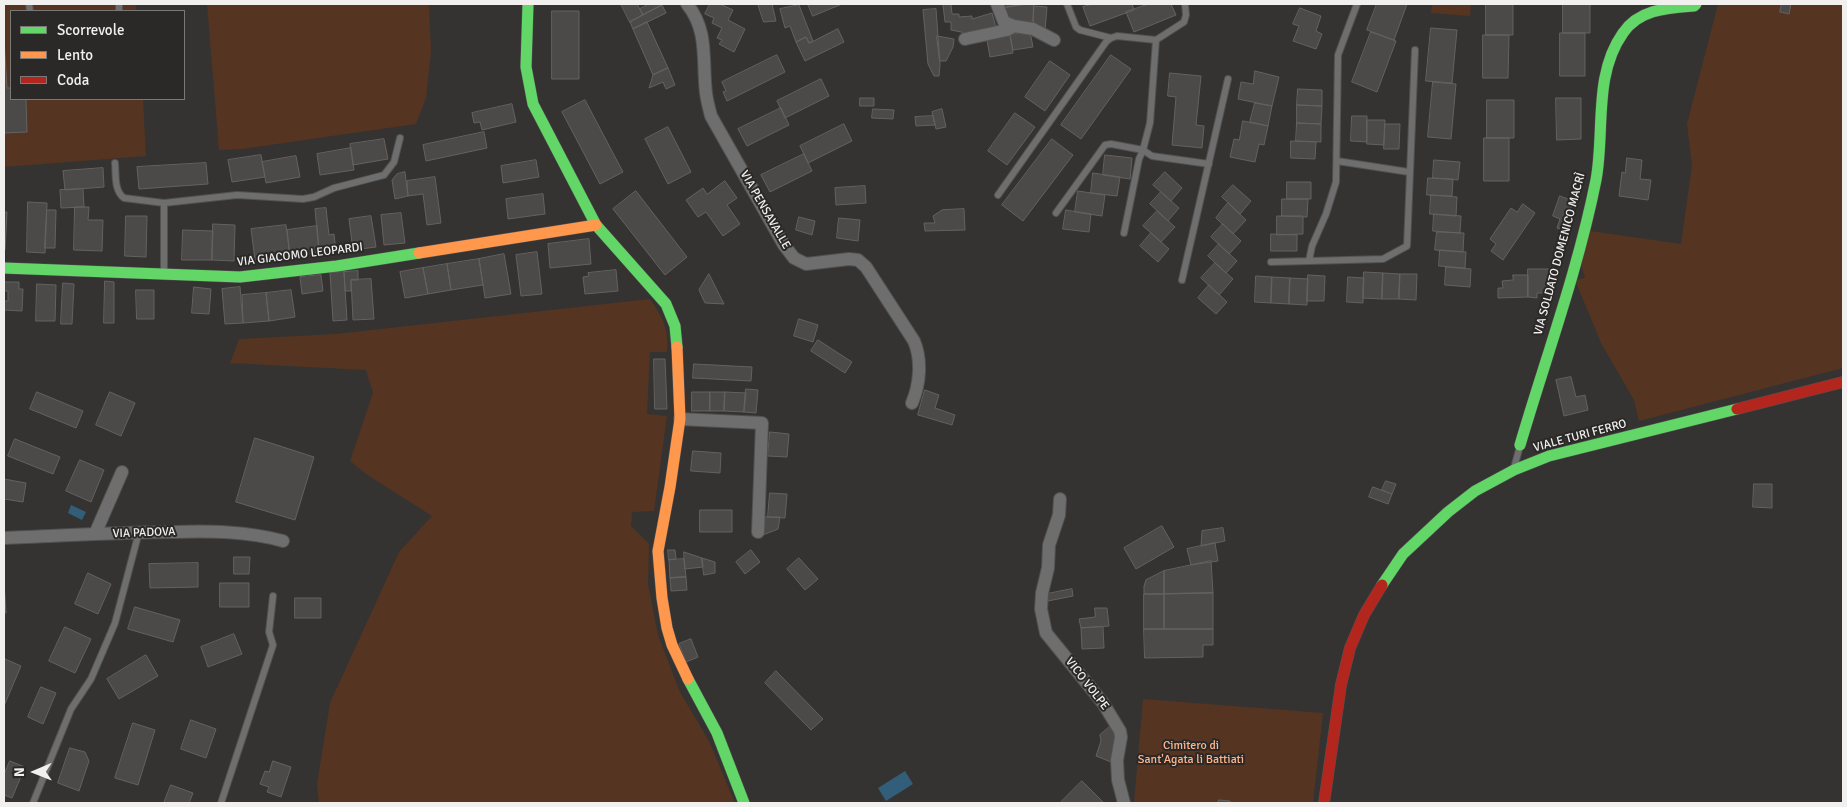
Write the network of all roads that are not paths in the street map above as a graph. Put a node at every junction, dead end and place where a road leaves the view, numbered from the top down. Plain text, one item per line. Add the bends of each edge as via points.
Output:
1 (528, 4) edge
2 (688, 4) edge
3 (997, 4) edge
4 (1067, 4) edge
5 (1185, 4) edge
6 (1357, 4) edge
7 (1696, 4) edge
8 (1014, 26) junction
9 (1111, 38) junction
10 (966, 39) dead end
11 (1054, 40) dead end
12 (1156, 40) junction
13 (1415, 50) dead end
14 (1228, 78) dead end
15 (400, 138) dead end
16 (1143, 150) junction
17 (1337, 161) junction
18 (115, 163) dead end
19 (1209, 164) junction
20 (1409, 172) junction
21 (998, 195) dead end
22 (164, 202) junction
23 (1056, 213) dead end
24 (596, 226) junction
25 (1124, 233) dead end
26 (1309, 261) junction
27 (1271, 262) dead end
28 (4, 268) edge
29 (164, 274) junction
30 (1182, 280) dead end
31 (1843, 382) edge
32 (912, 403) dead end
33 (680, 419) junction
34 (1520, 445) joint
35 (1514, 470) junction
36 (122, 472) dead end
37 (1060, 499) dead end
38 (139, 532) junction
39 (758, 532) dead end
40 (95, 534) junction
41 (4, 538) edge
42 (283, 541) dead end
43 (273, 596) dead end
44 (32, 803) edge
45 (221, 803) edge
46 (744, 803) edge
47 (1124, 803) edge
48 (1324, 803) edge

1 - 24 main road via 526,67 529,91
2 - 32 street, VIA PENSAVALLE via 704,39 706,94 711,116 794,258 806,264 858,260 866,267 918,351 917,392
3 - 8 street via 1004,22
4 - 9 lane via 1080,30
5 - 12 lane via 1184,22
6 - 17 lane via 1338,55
7 - 34 main road, VIA SOLDATO DOMENICO MACRÌ via 1654,10 1637,18 1623,32 1612,52 1603,92 1596,178
8 - 10 street
8 - 11 street via 1033,29
9 - 12 lane
9 - 21 lane
12 - 16 lane via 1150,123
13 - 20 lane
14 - 19 lane
15 - 22 lane via 394,162 384,175 334,188 314,197 237,195
16 - 19 lane via 1152,156
16 - 23 lane via 1105,145
16 - 25 lane
17 - 20 lane
17 - 26 lane via 1336,182
18 - 22 lane via 119,195
19 - 30 lane
20 - 26 lane via 1407,246 1383,258
22 - 29 lane
24 - 29 main road, VIA GIACOMO LEOPARDI via 337,266 250,276
24 - 33 main road via 666,304 675,326
26 - 27 lane
28 - 29 main road, VIA GIACOMO LEOPARDI
31 - 35 main road, VIALE TURI FERRO via 1549,456
33 - 39 street via 762,423
33 - 46 main road via 658,551 667,628 687,678 717,733
34 - 35 lane
35 - 48 main road, VIALE TURI FERRO via 1475,491 1421,536 1403,554 1364,615 1350,648 1341,685
36 - 40 street
37 - 47 street, VICO VOLPE via 1059,515 1049,545 1041,609 1046,632 1104,703 1120,731 1118,780
38 - 40 street, VIA PADOVA
38 - 42 street, VIA PADOVA via 238,533
38 - 44 lane via 115,623 91,679 71,709
40 - 41 street, VIA PADOVA
43 - 45 lane via 269,632 273,645

